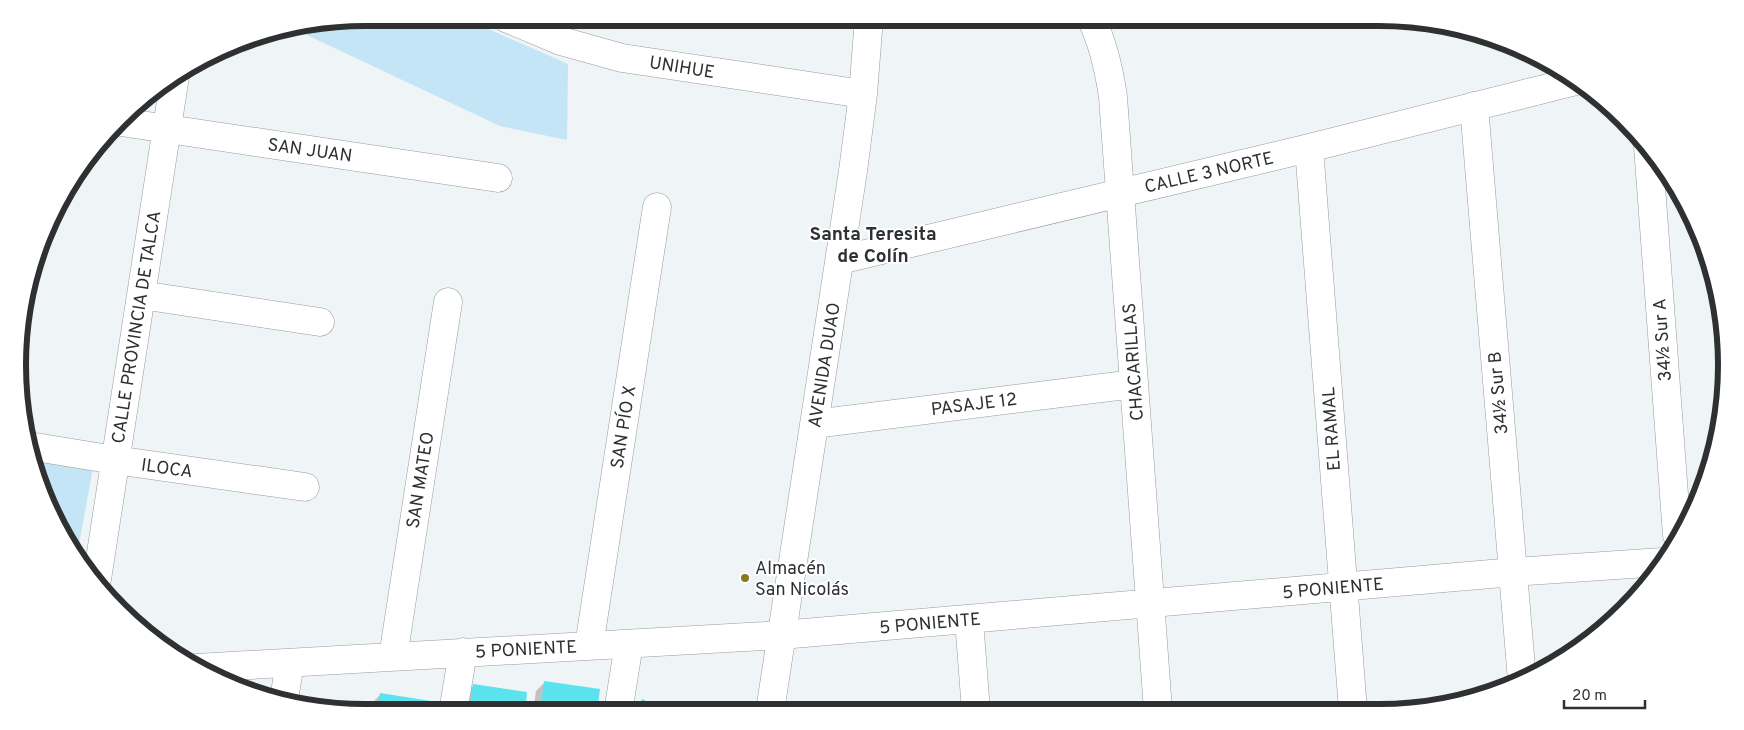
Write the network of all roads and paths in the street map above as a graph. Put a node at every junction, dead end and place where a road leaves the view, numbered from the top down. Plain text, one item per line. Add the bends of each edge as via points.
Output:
1 (525, 26) edge
2 (868, 26) edge
3 (1094, 26) edge
4 (1567, 83) edge
5 (174, 85) edge
6 (863, 94) junction
7 (1474, 106) junction
8 (127, 123) edge
9 (167, 129) junction
10 (1309, 148) junction
11 (1649, 160) edge
12 (498, 178) dead end
13 (1120, 193) junction
14 (657, 207) dead end
15 (840, 260) junction
16 (141, 295) junction
17 (448, 302) dead end
18 (320, 322) dead end
19 (1134, 384) junction
20 (814, 424) junction
21 (37, 447) edge
22 (115, 460) junction
23 (305, 487) dead end
24 (1676, 526) edge
25 (1654, 563) edge
26 (1514, 572) junction
27 (98, 573) edge
28 (1343, 587) junction
29 (1150, 605) junction
30 (969, 620) junction
31 (781, 635) junction
32 (629, 644) junction
33 (589, 646) junction
34 (463, 652) junction
35 (393, 657) junction
36 (290, 663) junction
37 (212, 667) edge
38 (1521, 672) edge
39 (285, 694) edge
40 (454, 704) edge
41 (619, 704) edge
42 (771, 704) edge
43 (975, 704) edge
44 (1158, 704) edge
45 (1352, 704) edge

1 - 6 street, UNIHUE via 561,41 622,58
2 - 6 street, AVENIDA DUAO
3 - 13 street, CHACARILLAS via 1111,79
4 - 7 street, CALLE 3 NORTE
5 - 9 street, CALLE PROVINCIA DE TALCA
6 - 15 street, AVENIDA DUAO
7 - 10 street, CALLE 3 NORTE
7 - 26 street, 34½ Sur B
8 - 9 street, SAN JUAN
9 - 12 street, SAN JUAN
9 - 16 street, CALLE PROVINCIA DE TALCA
10 - 13 street, CALLE 3 NORTE
10 - 28 street, EL RAMAL
11 - 24 street, 34½ Sur A
13 - 15 street, CALLE 3 NORTE
13 - 19 street, CHACARILLAS
14 - 33 street, SAN PÍO X
15 - 20 street, AVENIDA DUAO
16 - 18 street
16 - 22 street, CALLE PROVINCIA DE TALCA
17 - 35 street, SAN MATEO
19 - 20 street, PASAJE 12
19 - 29 street, CHACARILLAS
20 - 31 street, AVENIDA DUAO
21 - 22 street, ILOCA
22 - 23 street, ILOCA
22 - 27 street, CALLE PROVINCIA DE TALCA
25 - 26 street, 5 PONIENTE
26 - 28 street, 5 PONIENTE
26 - 38 street, 34½ Sur B
28 - 29 street, 5 PONIENTE
28 - 45 street, EL RAMAL
29 - 30 street, 5 PONIENTE
29 - 44 street, CHACARILLAS
30 - 31 street, 5 PONIENTE
30 - 43 street
31 - 32 street, 5 PONIENTE
31 - 42 street, AVENIDA DUAO
32 - 33 street, 5 PONIENTE
32 - 41 street
33 - 34 street, 5 PONIENTE
34 - 35 street, 5 PONIENTE
34 - 40 street
35 - 36 street, 5 PONIENTE
36 - 37 street, 5 PONIENTE
36 - 39 street

